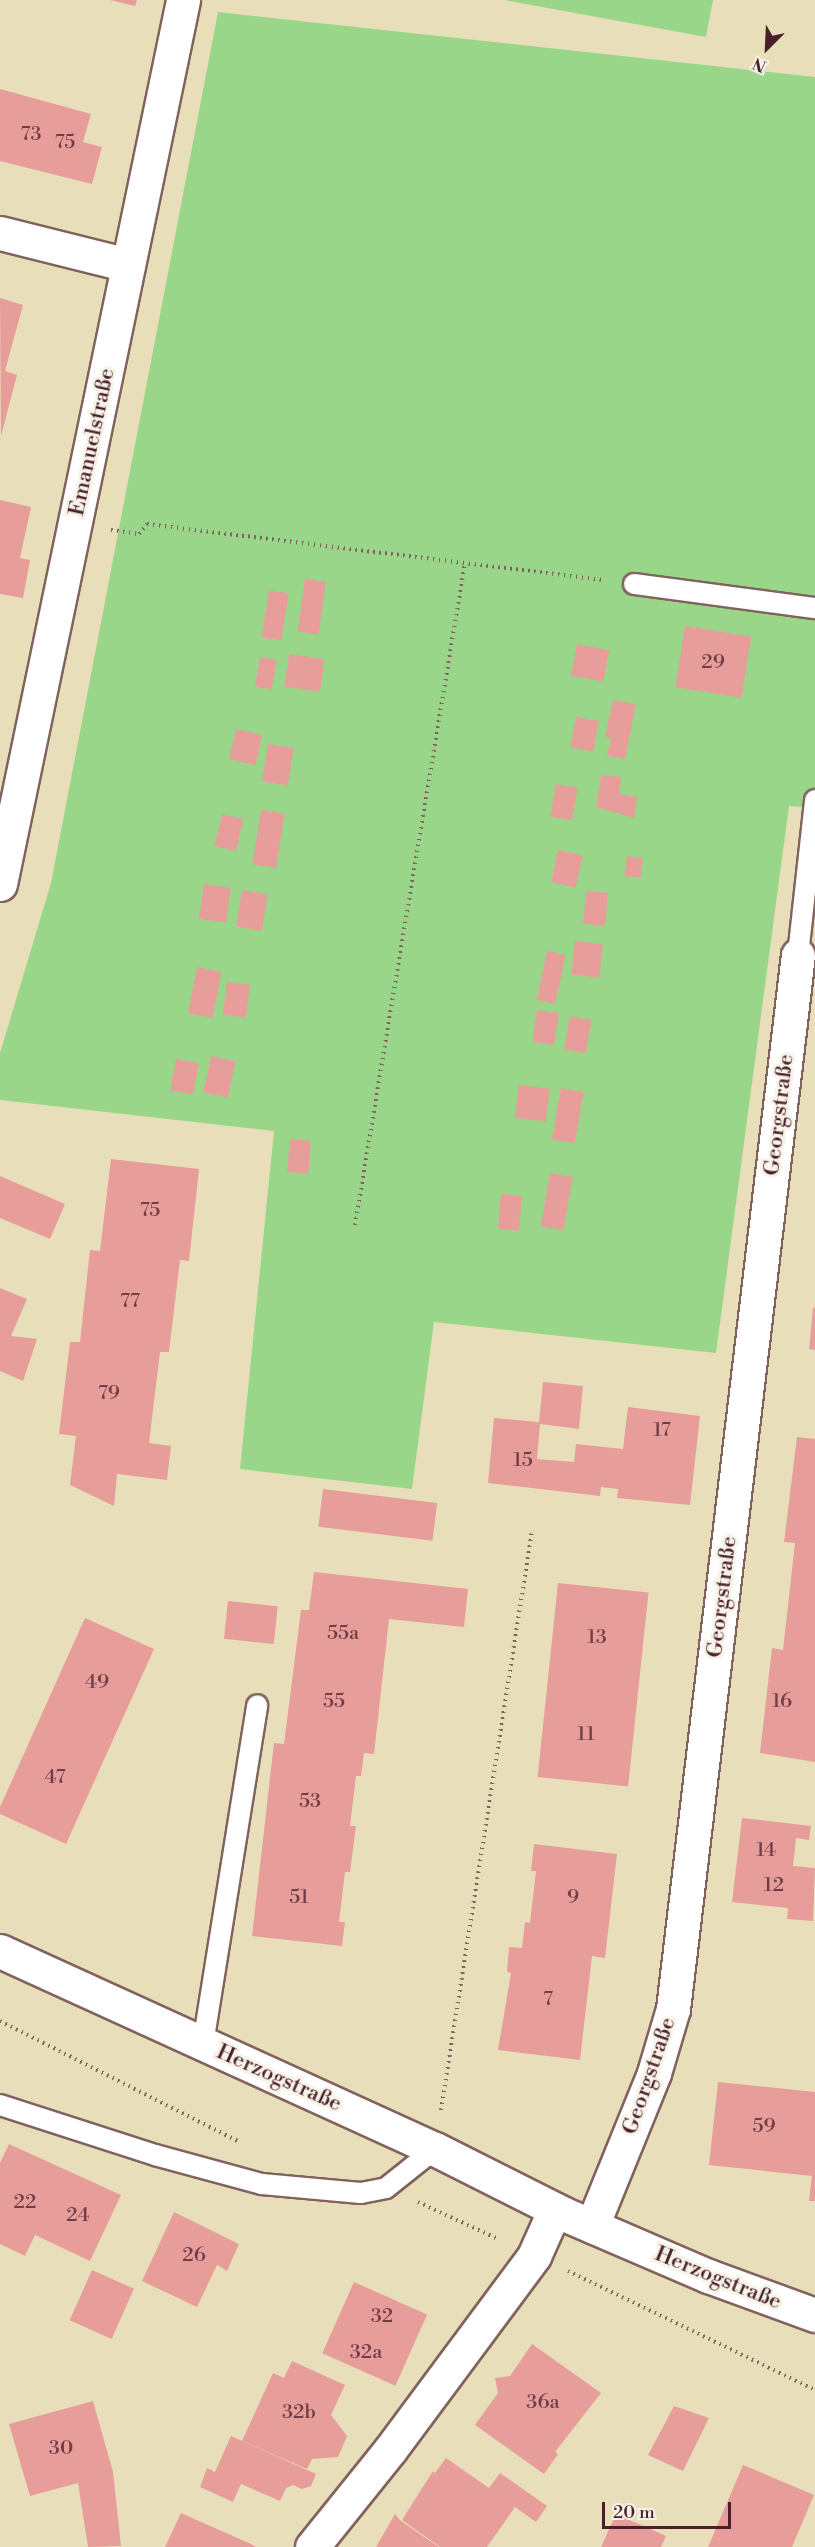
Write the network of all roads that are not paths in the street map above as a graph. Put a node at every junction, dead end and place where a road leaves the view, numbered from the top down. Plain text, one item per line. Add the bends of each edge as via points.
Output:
1 (183, 0) edge
2 (0, 233) edge
3 (128, 265) junction
4 (634, 584) road end
5 (815, 608) edge
6 (815, 800) edge
7 (0, 885) edge
8 (798, 955) joint
9 (257, 1705) dead end
10 (0, 1951) edge
11 (204, 2044) junction
12 (0, 2105) edge
13 (435, 2149) junction
14 (555, 2209) junction
15 (592, 2226) junction
16 (815, 2315) edge
17 (312, 2547) edge

1 - 3 street, Emanuelstraße
2 - 3 street
3 - 7 street, Emanuelstraße
4 - 5 lane
6 - 8 lane
8 - 15 street, Georgstraße via 673,2009 654,2073
9 - 11 lane
10 - 11 street, Herzogstraße
11 - 13 street, Herzogstraße
12 - 13 lane via 154,2155 262,2184 361,2193 387,2188
13 - 14 street, Herzogstraße
14 - 15 street, Herzogstraße
14 - 17 street via 528,2265
15 - 16 street, Herzogstraße via 708,2276

